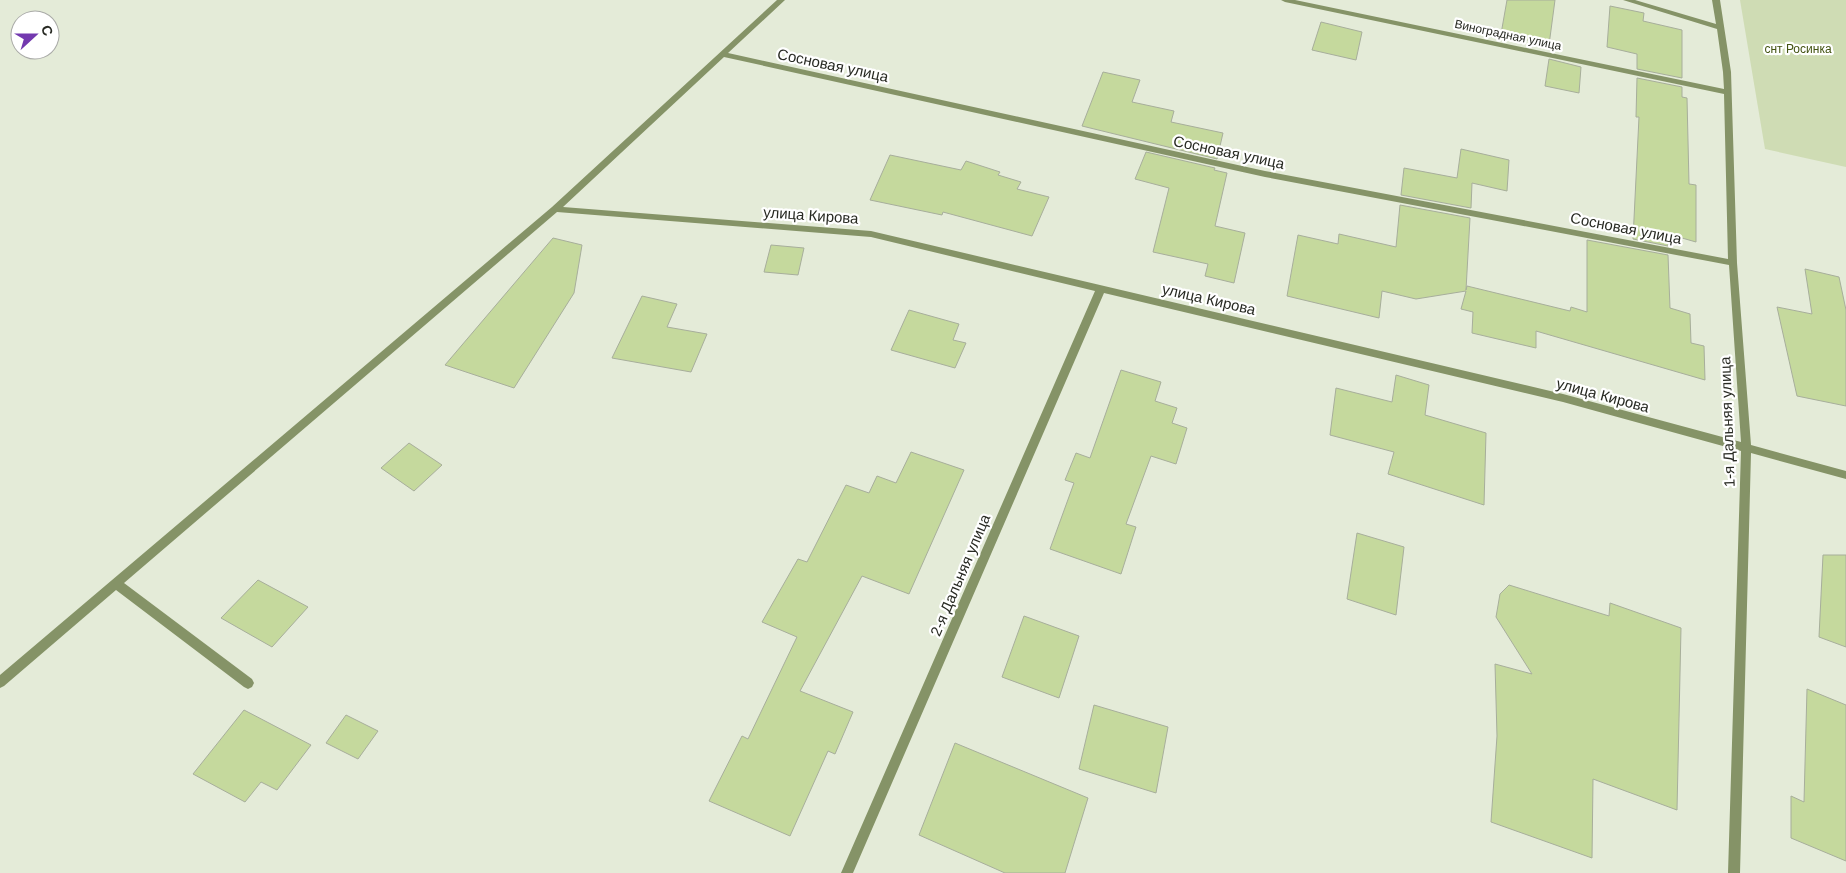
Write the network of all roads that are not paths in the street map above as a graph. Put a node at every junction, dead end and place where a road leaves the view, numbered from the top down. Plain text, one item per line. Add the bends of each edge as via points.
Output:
1 (781, 0) edge
2 (1285, 0) edge
3 (1628, 0) edge
4 (1716, 0) edge
5 (1720, 28) junction
6 (722, 54) junction
7 (1727, 92) junction
8 (556, 209) junction
9 (1733, 263) junction
10 (1101, 288) junction
11 (1746, 448) junction
12 (1846, 475) edge
13 (116, 583) junction
14 (0, 682) edge
15 (248, 683) dead end
16 (847, 873) edge
17 (1734, 873) edge

1 - 6 street
2 - 7 street, Виноградная улица
3 - 5 street
4 - 5 street, 1-я Дальняя улица
5 - 7 street, 1-я Дальняя улица
6 - 8 street
6 - 9 street, Сосновая улица via 1265,174
7 - 9 street, 1-я Дальняя улица
8 - 10 street, улица Кирова via 871,234
8 - 13 street
9 - 11 street, 1-я Дальняя улица
10 - 11 street, улица Кирова via 1563,398
10 - 16 street, 2-я Дальняя улица
11 - 12 street, улица Кирова
11 - 17 street, 1-я Дальняя улица
13 - 14 street
13 - 15 street

